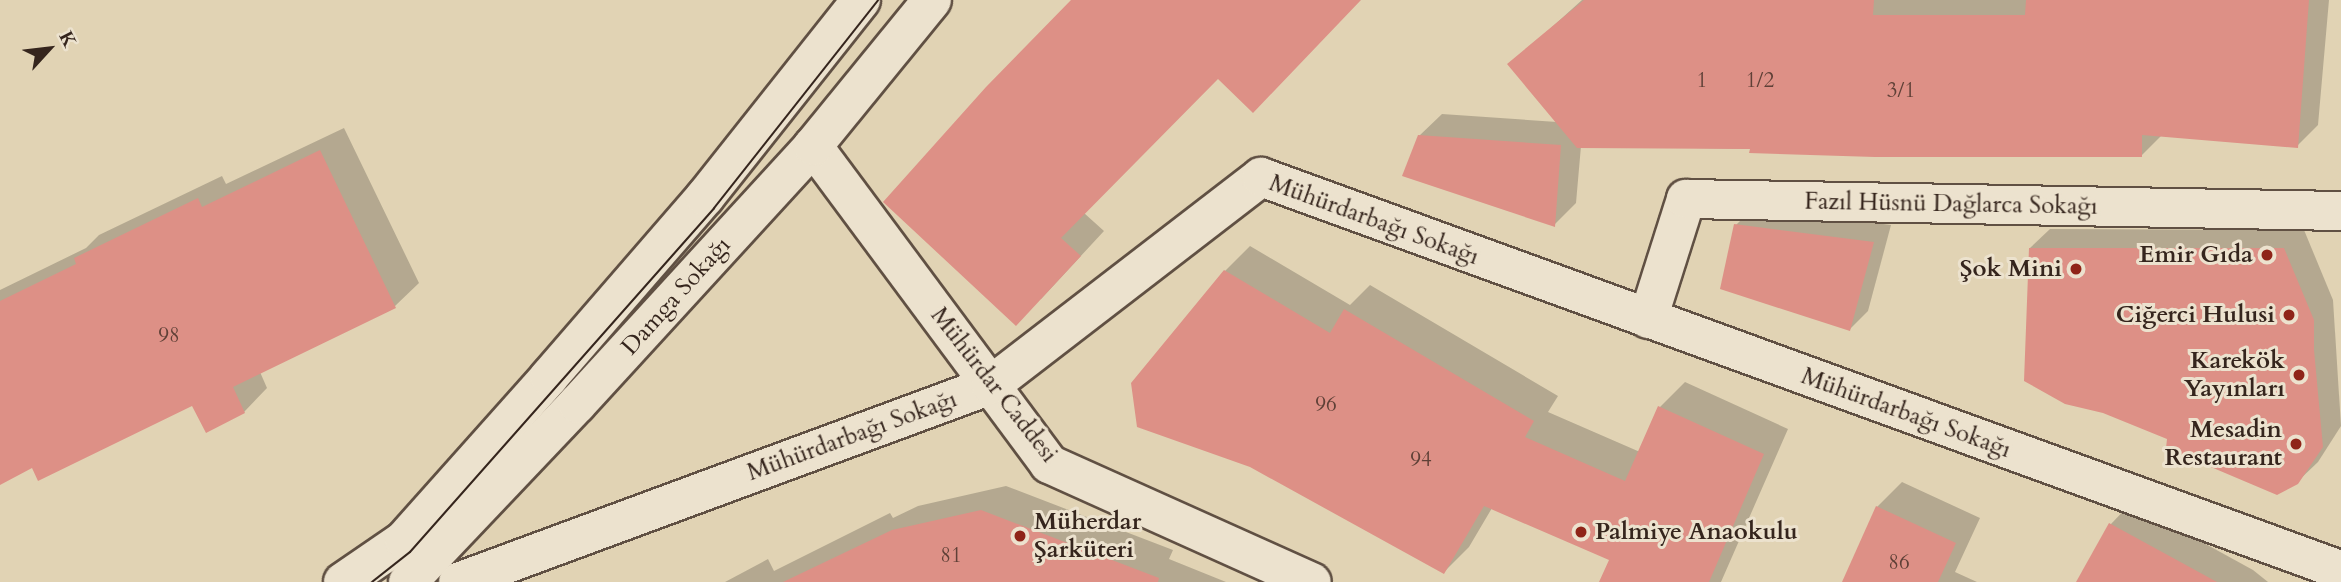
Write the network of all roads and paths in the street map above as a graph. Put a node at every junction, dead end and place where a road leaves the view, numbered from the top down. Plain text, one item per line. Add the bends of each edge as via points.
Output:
1 (861, 0) edge
2 (932, 0) edge
3 (813, 146) junction
4 (2341, 211) edge
5 (1648, 319) junction
6 (991, 384) junction
7 (2341, 568) edge
8 (343, 582) edge
9 (408, 582) edge
10 (458, 582) edge
11 (1312, 582) edge
12 (2340, 582) edge

1 - 8 street, Damga Sokağı via 705,197 404,540
2 - 3 street, Damga Sokağı
3 - 6 street, Mühürdar Caddesi
3 - 9 street, Damga Sokağı
4 - 5 street, Fazıl Hüsnü Dağlarca Sokağı via 1686,199
5 - 6 street, Mühürdarbağı Sokağı via 1261,177
5 - 7 street, Mühürdarbağı Sokağı
6 - 10 street, Mühürdarbağı Sokağı
6 - 11 street, Mühürdar Caddesi via 1049,464
7 - 12 street

